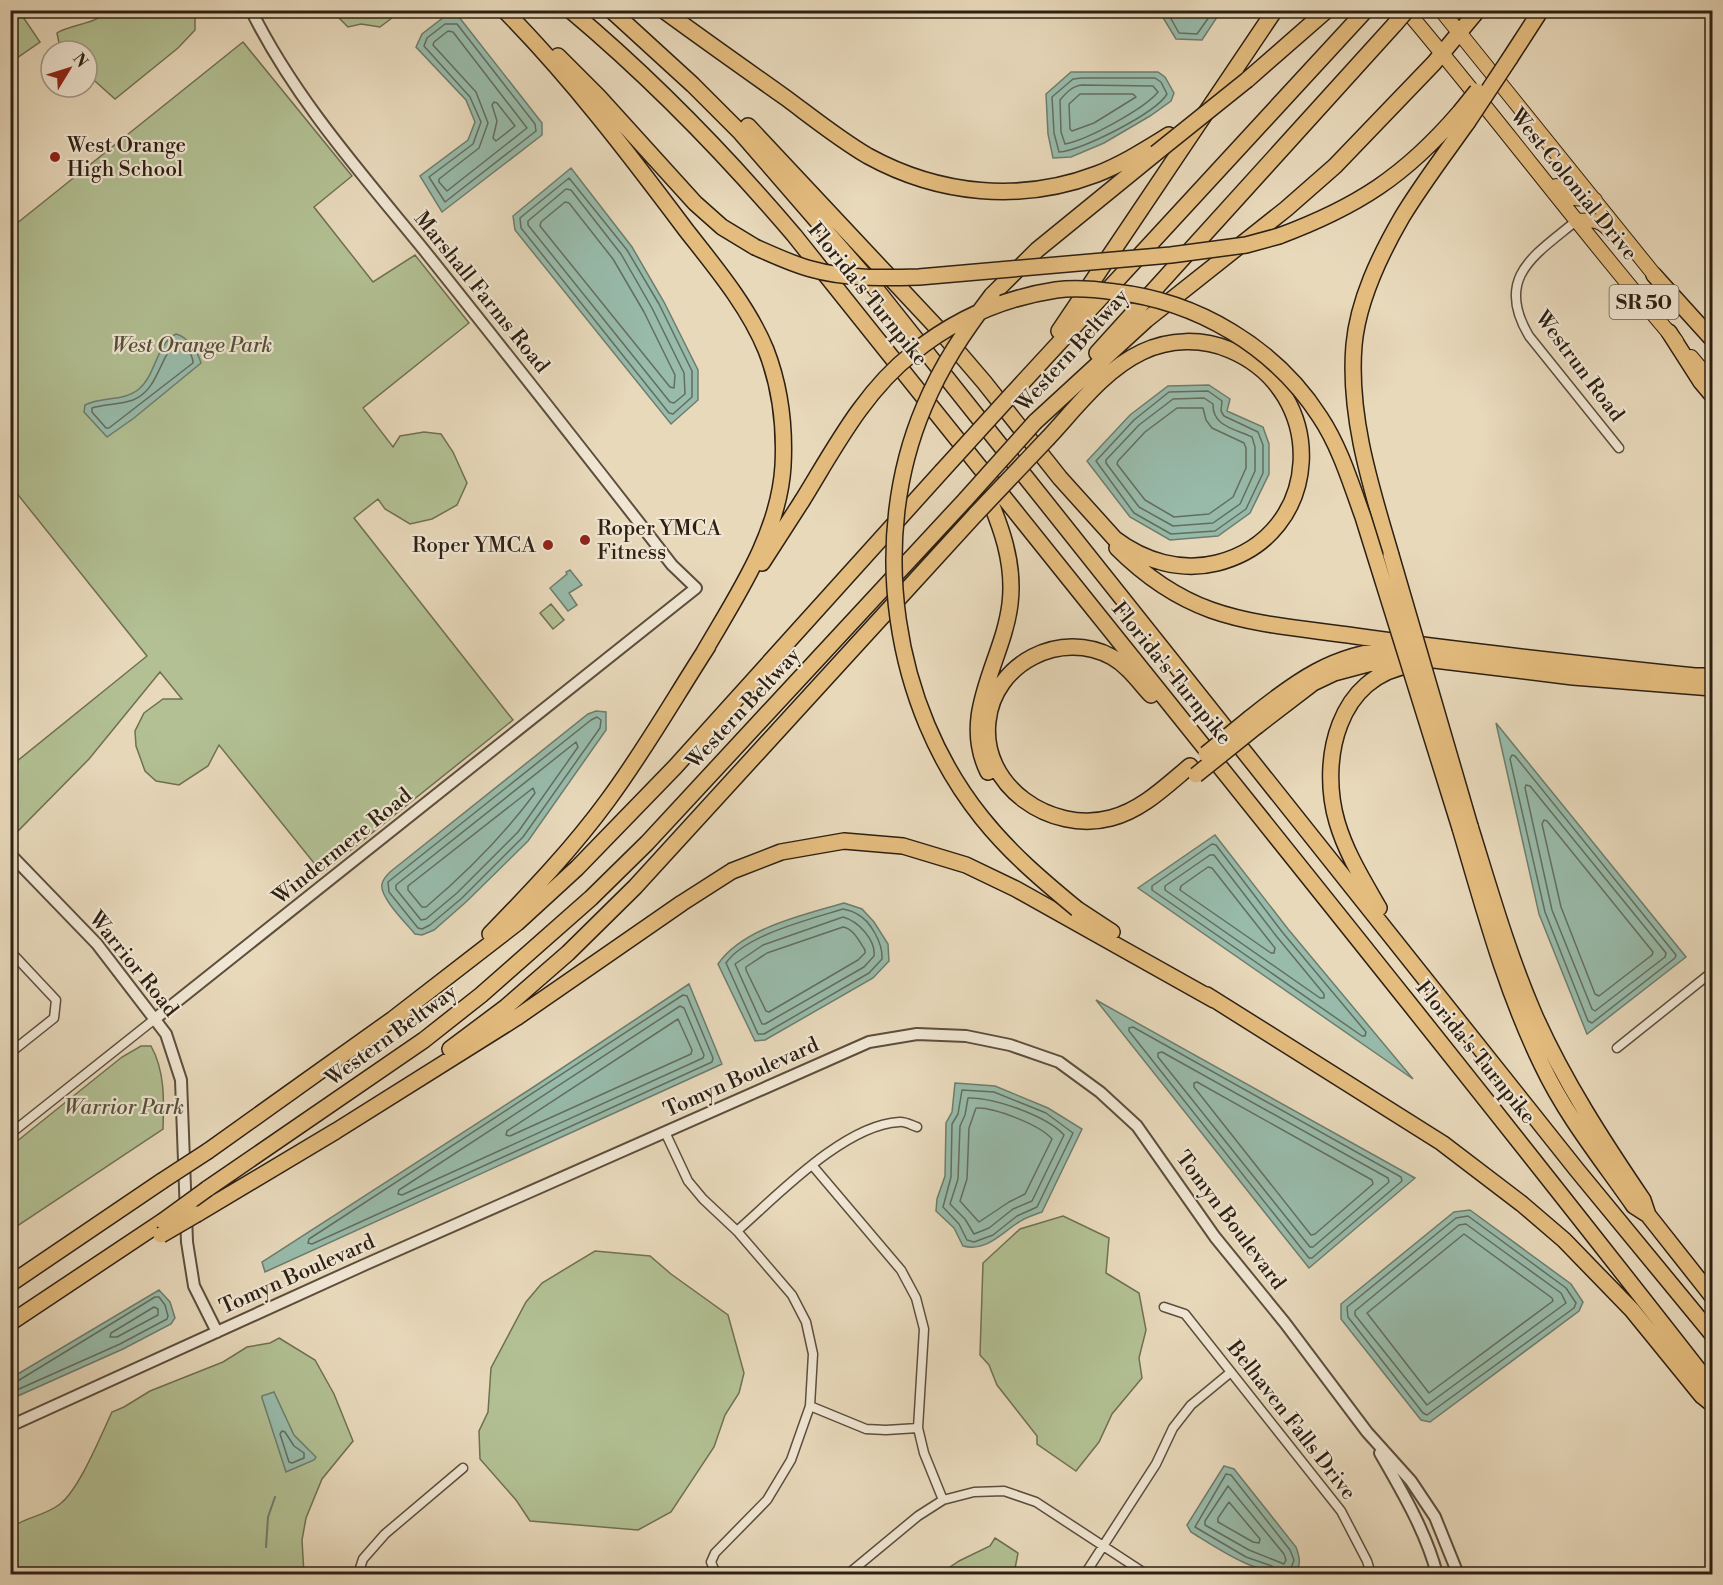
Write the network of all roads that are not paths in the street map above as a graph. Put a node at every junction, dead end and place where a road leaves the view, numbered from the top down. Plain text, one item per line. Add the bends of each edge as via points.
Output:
1 (251, 10) edge
2 (504, 10) edge
3 (510, 10) edge
4 (570, 10) edge
5 (611, 10) edge
6 (663, 10) edge
7 (1275, 10) edge
8 (1328, 10) edge
9 (1366, 10) edge
10 (1407, 10) edge
11 (1441, 10) edge
12 (1478, 10) edge
13 (1539, 10) edge
14 (632, 28) junction
15 (1459, 34) junction
16 (1442, 53) junction
17 (1247, 80) junction
18 (1464, 118) junction
19 (1536, 168) junction
20 (1595, 200) junction
21 (1576, 221) junction
22 (1654, 274) junction
23 (1669, 332) junction
24 (1713, 339) edge
25 (1713, 348) edge
26 (1713, 382) edge
27 (1012, 394) junction
28 (1713, 395) edge
29 (1035, 422) junction
30 (1619, 448) dead end
31 (972, 458) junction
32 (1060, 478) junction
33 (696, 588) joint
34 (1462, 651) junction
35 (704, 652) junction
36 (1444, 663) junction
37 (1713, 676) edge
38 (1713, 688) edge
39 (1254, 722) junction
40 (1193, 771) junction
41 (1235, 784) junction
42 (1465, 827) junction
43 (10, 854) edge
44 (1071, 912) junction
45 (1401, 948) junction
46 (10, 951) edge
47 (1713, 972) edge
48 (448, 977) junction
49 (156, 1018) junction
50 (1617, 1048) dead end
51 (10, 1053) edge
52 (917, 1127) dead end
53 (336, 1131) junction
54 (665, 1132) junction
55 (10, 1134) edge
56 (812, 1165) junction
57 (162, 1228) junction
58 (737, 1231) junction
59 (10, 1284) edge
60 (1713, 1296) edge
61 (1164, 1307) dead end
62 (10, 1324) edge
63 (217, 1332) junction
64 (1713, 1334) edge
65 (1231, 1372) junction
66 (1713, 1387) edge
67 (1713, 1404) edge
68 (810, 1406) junction
69 (10, 1425) edge
70 (918, 1428) junction
71 (1368, 1432) junction
72 (463, 1468) dead end
73 (944, 1500) junction
74 (1102, 1545) junction
75 (358, 1575) edge
76 (716, 1575) edge
77 (848, 1575) edge
78 (1085, 1575) edge
79 (1146, 1575) edge
80 (1371, 1575) edge
81 (1437, 1575) edge
82 (1458, 1575) edge

1 - 33 street, Marshall Farms Road via 293,84 346,153 672,565
2 - 35 highway via 665,201 743,307 766,350 783,427 783,468 775,508 759,553
3 - 18 highway, bridge via 722,227 755,247 812,270 849,276 919,277 1171,255 1279,236 1341,210 1376,190
4 - 31 highway, Florida's Turnpike via 673,105 773,211
5 - 14 highway, Florida's Turnpike
6 - 17 highway, bridge via 867,155 946,187 998,193 1040,189 1097,174 1169,135
7 - 27 highway via 1075,309
8 - 17 highway
9 - 27 highway, Western Beltway
10 - 16 highway, West Colonial Drive / SR 50
10 - 29 highway, Western Beltway, bridge
11 - 15 highway, West Colonial Drive / SR 50
12 - 15 highway
13 - 18 highway, bridge
14 - 32 highway via 713,93 750,129 942,333
14 - 45 highway, Florida's Turnpike via 741,133 869,281
15 - 16 highway
15 - 20 highway, West Colonial Drive / SR 50
16 - 19 highway, West Colonial Drive / SR 50
16 - 29 highway via 1335,166 1146,320
17 - 44 highway, bridge via 1037,250 992,295 960,337 938,375 910,445 896,512 893,558 897,611 919,703 937,746 981,817
18 - 42 highway, bridge via 1402,217 1363,302 1354,344 1354,392 1374,499
19 - 20 highway via 1567,196
19 - 21 highway, West Colonial Drive / SR 50
20 - 22 highway, West Colonial Drive / SR 50
21 - 22 highway via 1593,219 1605,225
21 - 23 highway, West Colonial Drive / SR 50
21 - 30 street, Westrun Road via 1529,260 1516,290 1517,308 1529,336
22 - 24 highway
22 - 25 highway, West Colonial Drive / SR 50
23 - 26 highway, West Colonial Drive / SR 50
23 - 28 highway
27 - 48 highway, Western Beltway, bridge via 630,815 518,923
29 - 57 highway, Western Beltway, bridge via 647,843 591,898 424,1040 207,1189
31 - 40 highway via 1008,549 1011,577 1010,604 978,718 979,750 991,779 1014,806 1031,818 1087,832 1112,828 1145,815
31 - 41 highway, Florida's Turnpike
32 - 34 highway via 1134,565 1194,603 1266,622
32 - 53 highway, bridge via 1125,547 1170,565 1204,566 1248,550 1279,522 1300,475 1301,436 1278,384 1258,365 1224,347 1182,341 1158,345 1124,362 1047,438 635,887 568,953 506,1007
33 - 49 street, Windermere Road
34 - 37 highway
34 - 39 highway via 1407,648 1353,655 1287,688
35 - 42 highway, bridge via 857,414 911,354 976,312 1030,295 1089,288 1143,295 1197,312 1246,340 1289,377 1321,418 1364,517
35 - 48 highway via 636,761 574,844
36 - 38 highway
36 - 39 highway via 1425,659 1383,660 1334,673
36 - 45 highway via 1406,666 1368,684 1342,716 1334,740 1331,766 1336,820 1358,873
39 - 40 highway, bridge
40 - 41 highway via 1140,806 1110,819 1056,817 1022,799 1000,774 988,741 992,702 1010,673 1027,659 1059,648 1097,650 1128,669
41 - 66 highway, Florida's Turnpike
42 - 60 highway via 1496,952 1543,1067 1576,1125 1634,1206 1648,1215
43 - 49 street, Warrior Road via 97,944
44 - 53 highway via 966,865 903,846 844,841 781,852 722,877 516,1018
44 - 67 highway via 1442,1143 1522,1204 1564,1240 1632,1310 1702,1396
45 - 64 highway, Florida's Turnpike
46 - 51 street via 56,1000 54,1018
47 - 50 street
48 - 59 highway, Western Beltway, bridge via 208,1151
49 - 55 street, Windermere Road
49 - 63 street, Warrior Road via 166,1034 181,1080 187,1242 194,1286
52 - 56 street via 901,1121 873,1128 839,1145
53 - 57 highway, bridge via 197,1214
54 - 58 street via 688,1180
54 - 63 street, Tomyn Boulevard
54 - 71 street, Tomyn Boulevard via 868,1042 916,1034 966,1036 1010,1045 1059,1062 1137,1126 1215,1237
56 - 58 street
56 - 70 street via 901,1270 916,1298 924,1329
57 - 62 highway, Western Beltway
58 - 68 street via 792,1295 806,1322 813,1354
61 - 65 street, Belhaven Falls Drive via 1185,1314
63 - 69 street, Tomyn Boulevard
65 - 74 street via 1191,1405 1173,1428 1156,1464
65 - 80 street, Belhaven Falls Drive via 1341,1511
68 - 70 street via 866,1428
68 - 76 street via 791,1460 767,1500 715,1553 711,1562
70 - 73 street
71 - 81 street, Tomyn Boulevard via 1403,1493
71 - 82 street, Tomyn Boulevard via 1411,1481 1435,1517
72 - 75 street via 385,1534 363,1559
73 - 74 street via 974,1492 1004,1491 1036,1502
73 - 77 street via 918,1516
74 - 78 street
74 - 79 street

